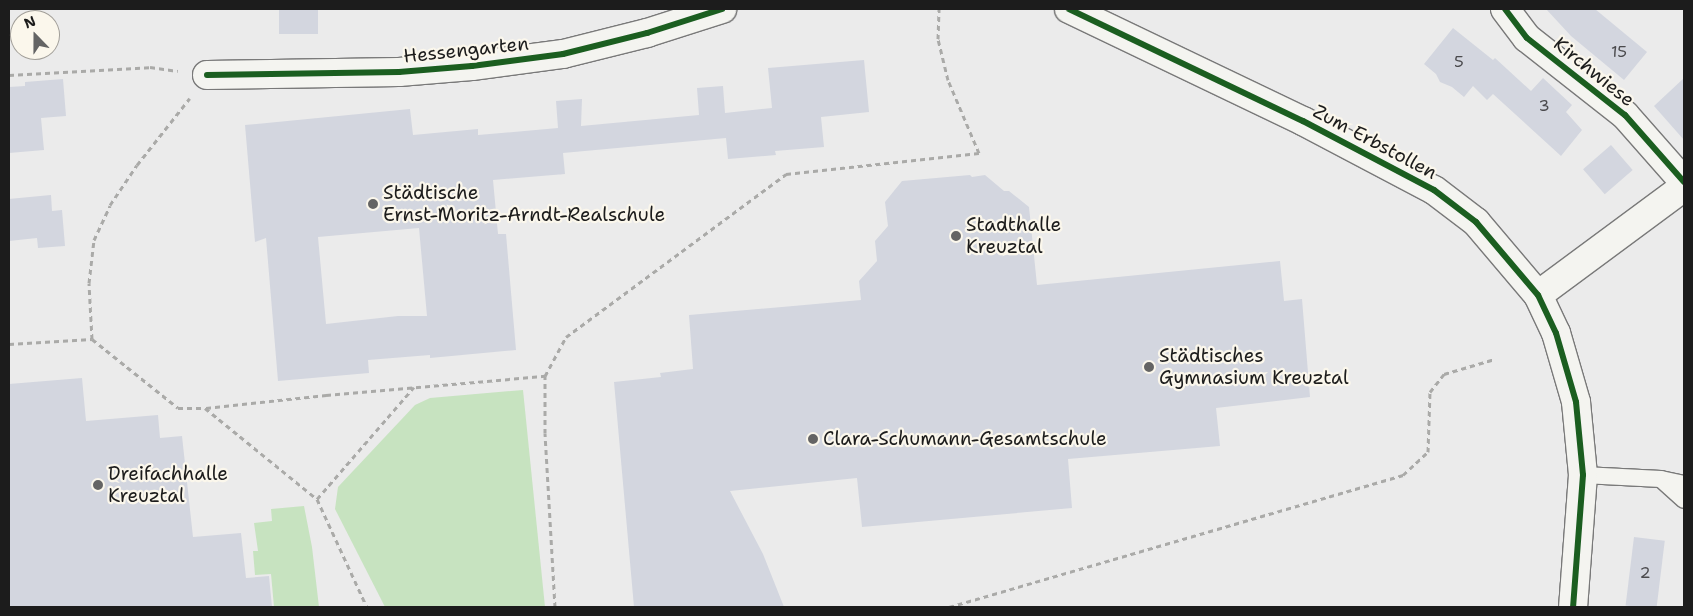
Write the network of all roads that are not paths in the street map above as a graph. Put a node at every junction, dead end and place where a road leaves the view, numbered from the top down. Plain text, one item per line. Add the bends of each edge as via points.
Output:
1 (722, 9) edge
2 (1069, 9) edge
3 (1505, 9) edge
4 (207, 75) road end
5 (1684, 182) edge
6 (1684, 187) edge
7 (1538, 295) junction
8 (1583, 475) junction
9 (1661, 479) junction
10 (1684, 484) edge
11 (1684, 500) edge
12 (1573, 607) edge

1 - 4 street, Hessengarten via 647,33 563,54 472,66 399,72
2 - 7 street, Zum Erbstollen via 1303,121 1434,190 1476,222
3 - 5 street, Kirchwiese via 1527,38 1625,115
6 - 7 street
7 - 8 street, Zum Erbstollen via 1556,334 1576,402
8 - 9 lane
8 - 12 street, Zum Erbstollen
9 - 10 lane
9 - 11 lane

